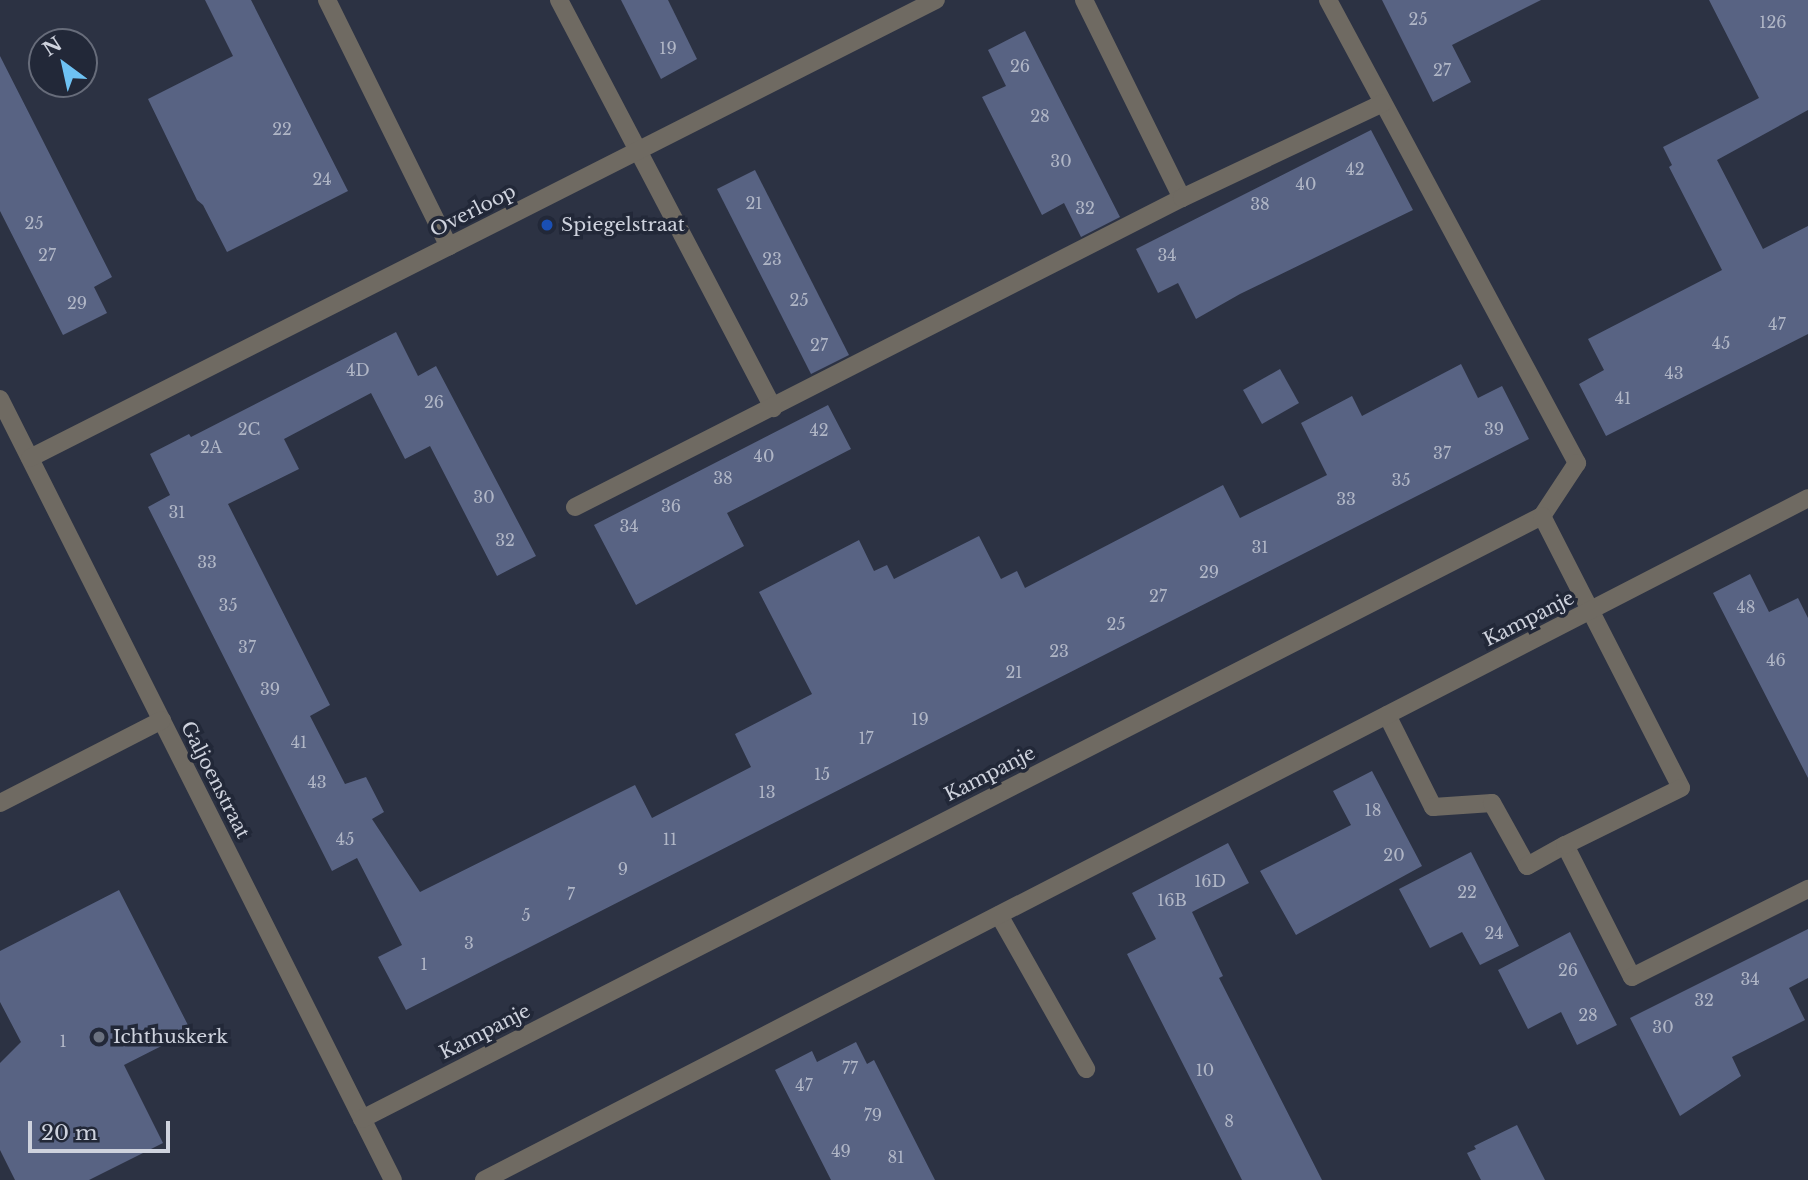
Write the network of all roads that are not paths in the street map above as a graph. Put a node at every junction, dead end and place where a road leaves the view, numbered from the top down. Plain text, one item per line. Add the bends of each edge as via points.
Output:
1 (327, 0) edge
2 (559, 0) edge
3 (936, 0) edge
4 (1084, 0) edge
5 (1328, 0) edge
6 (1383, 103) junction
7 (638, 151) junction
8 (1182, 198) junction
9 (449, 247) junction
10 (0, 399) edge
11 (773, 408) junction
12 (30, 458) junction
13 (1808, 498) edge
14 (575, 507) dead end
15 (1542, 516) junction
16 (1592, 610) junction
17 (1387, 715) junction
18 (162, 720) junction
19 (0, 803) edge
20 (1565, 845) junction
21 (1808, 888) edge
22 (999, 915) junction
23 (1086, 1069) dead end
24 (362, 1119) junction
25 (393, 1180) edge
26 (484, 1180) edge

1 - 9 street
2 - 7 street
3 - 7 street, Overloop
4 - 8 street
5 - 6 street
6 - 8 street
6 - 15 street via 1577,463
7 - 9 street, Overloop
7 - 11 street
8 - 11 street
9 - 12 street, Overloop
10 - 12 street, Galjoenstraat
11 - 14 street
12 - 18 street, Galjoenstraat
13 - 16 street, Kampanje
15 - 16 street, Kampanje
15 - 24 street, Kampanje
16 - 17 street, Kampanje
16 - 20 street, Kampanje via 1681,788
17 - 20 street via 1433,807 1492,803 1527,866
17 - 22 street, Kampanje
18 - 19 street
18 - 24 street, Galjoenstraat
20 - 21 street via 1632,978
22 - 23 street
22 - 26 street, Kampanje
24 - 25 street, Galjoenstraat

